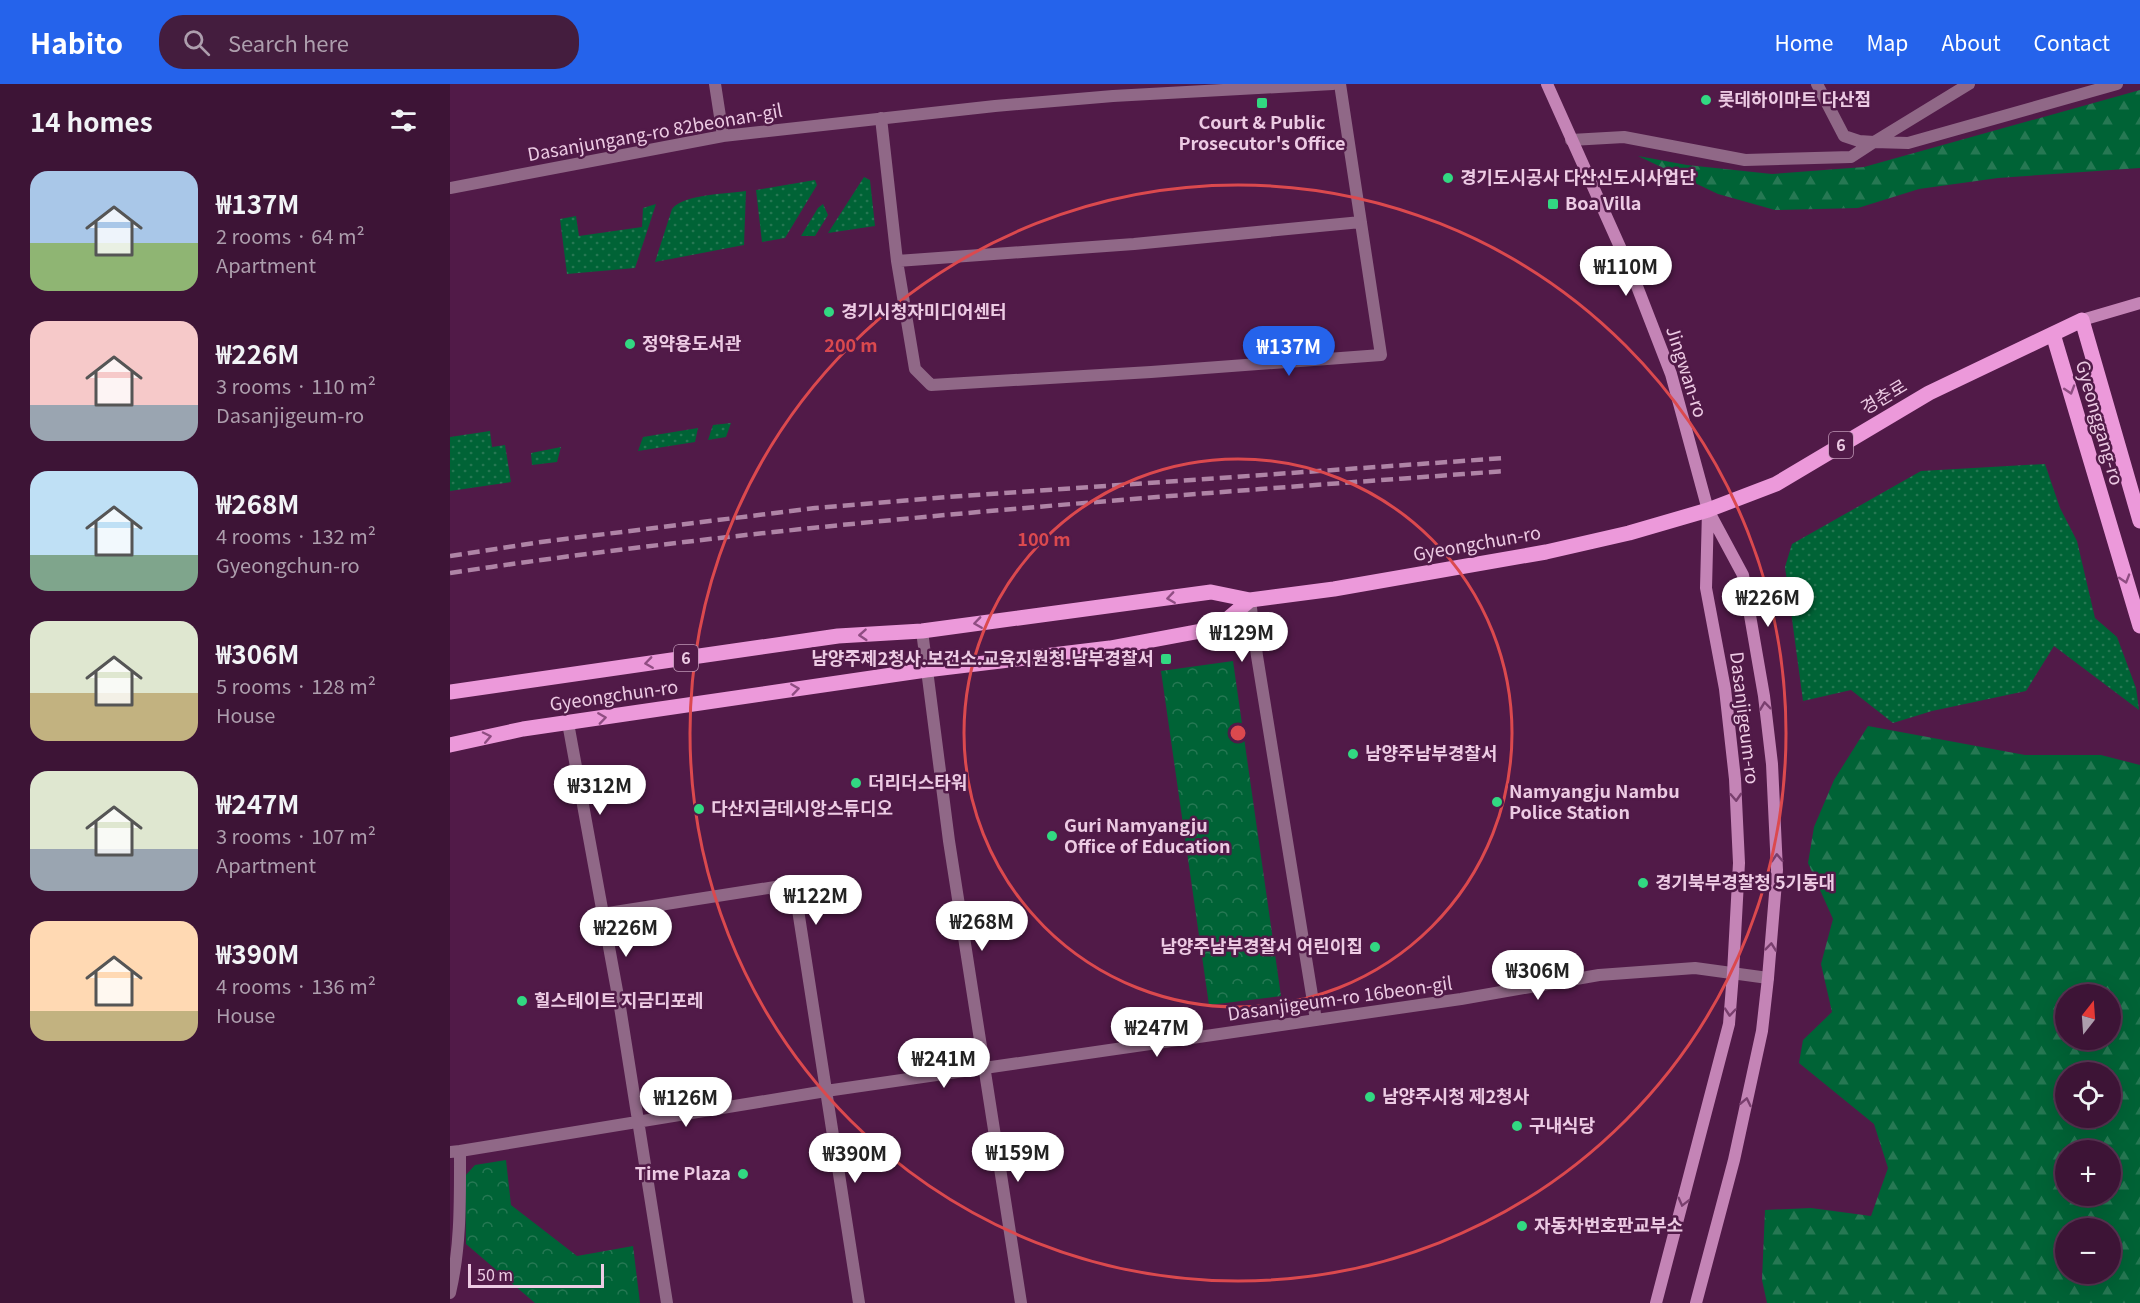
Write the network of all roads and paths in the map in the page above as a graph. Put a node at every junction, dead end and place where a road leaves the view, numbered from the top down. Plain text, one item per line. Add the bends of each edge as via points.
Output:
1 (716, 84) edge
2 (1333, 84) edge
3 (1340, 84) edge
4 (1546, 84) edge
5 (1817, 84) edge
6 (1969, 84) edge
7 (2117, 84) edge
8 (881, 118) junction
9 (723, 136) junction
10 (1571, 140) junction
11 (1874, 142) junction
12 (450, 188) edge
13 (1362, 222) junction
14 (897, 261) junction
15 (2140, 303) edge
16 (2082, 320) junction
17 (2053, 334) junction
18 (1708, 510) junction
19 (2140, 521) edge
20 (1250, 600) junction
21 (2140, 626) edge
22 (922, 631) junction
23 (926, 670) junction
24 (450, 692) edge
25 (568, 723) junction
26 (450, 745) edge
27 (602, 914) junction
28 (1734, 973) junction
29 (1768, 978) junction
30 (1316, 1020) junction
31 (985, 1068) junction
32 (826, 1091) junction
33 (637, 1121) junction
34 (455, 1152) edge
35 (450, 1293) edge
36 (667, 1303) edge
37 (859, 1303) edge
38 (1021, 1303) edge
39 (1656, 1303) edge
40 (1696, 1303) edge

1 - 9 street
2 - 8 street, Dasanjungang-ro 82beonan-gil via 1113,96
3 - 13 street
4 - 10 street, Jingwan-ro
5 - 11 street via 1844,136
6 - 11 street
7 - 11 street via 1908,143
8 - 9 street, Dasanjungang-ro 82beonan-gil
8 - 14 street
9 - 12 street, Dasanjungang-ro 82beonan-gil
10 - 11 street via 1624,136 1744,160 1851,157
10 - 18 street, Jingwan-ro via 1634,276 1667,363
13 - 14 street
13 - 14 street via 1381,355 931,385 915,369
15 - 16 street
16 - 17 main road, 경춘로 / 6
16 - 19 main road, Gyeonggang-ro
17 - 18 main road, 경춘로 / 6 via 1929,393 1776,484
17 -> 21 main road, Gyeonggang-ro
18 - 20 main road, Gyeongchun-ro via 1546,552
18 -> 28 street, Dasanjigeum-ro via 1706,588 1725,689 1735,779 1739,863
29 -> 18 street, Dasanjigeum-ro via 1777,870 1764,696 1743,575
20 -> 22 main road, Gyeongchun-ro / 6 via 1211,592
20 - 23 main road, Gyeongchun-ro via 1217,628 1110,648
20 - 30 street
22 - 23 street
22 -> 24 main road, Gyeongchun-ro / 6 via 838,636
25 -> 23 main road, Gyeongchun-ro
23 - 31 street
26 -> 25 main road, Gyeongchun-ro
25 - 27 street
27 - 32 street via 794,884
27 - 33 street
28 - 29 street, Dasanjigeum-ro 16beon-gil
28 - 30 street, Dasanjigeum-ro 16beon-gil via 1695,968 1599,975
28 -> 39 street, Dasanjigeum-ro via 1729,1024
40 -> 29 street, Dasanjigeum-ro via 1734,1160 1762,1031
30 - 31 street, Dasanjigeum-ro 16beon-gil
31 - 32 street, Dasanjigeum-ro 16beon-gil
31 - 38 street
32 - 33 street, Dasanjigeum-ro 16beon-gil
32 - 37 street
33 - 34 street, Dasanjigeum-ro 16beon-gil
33 - 36 street
34 - 35 street via 459,1228

